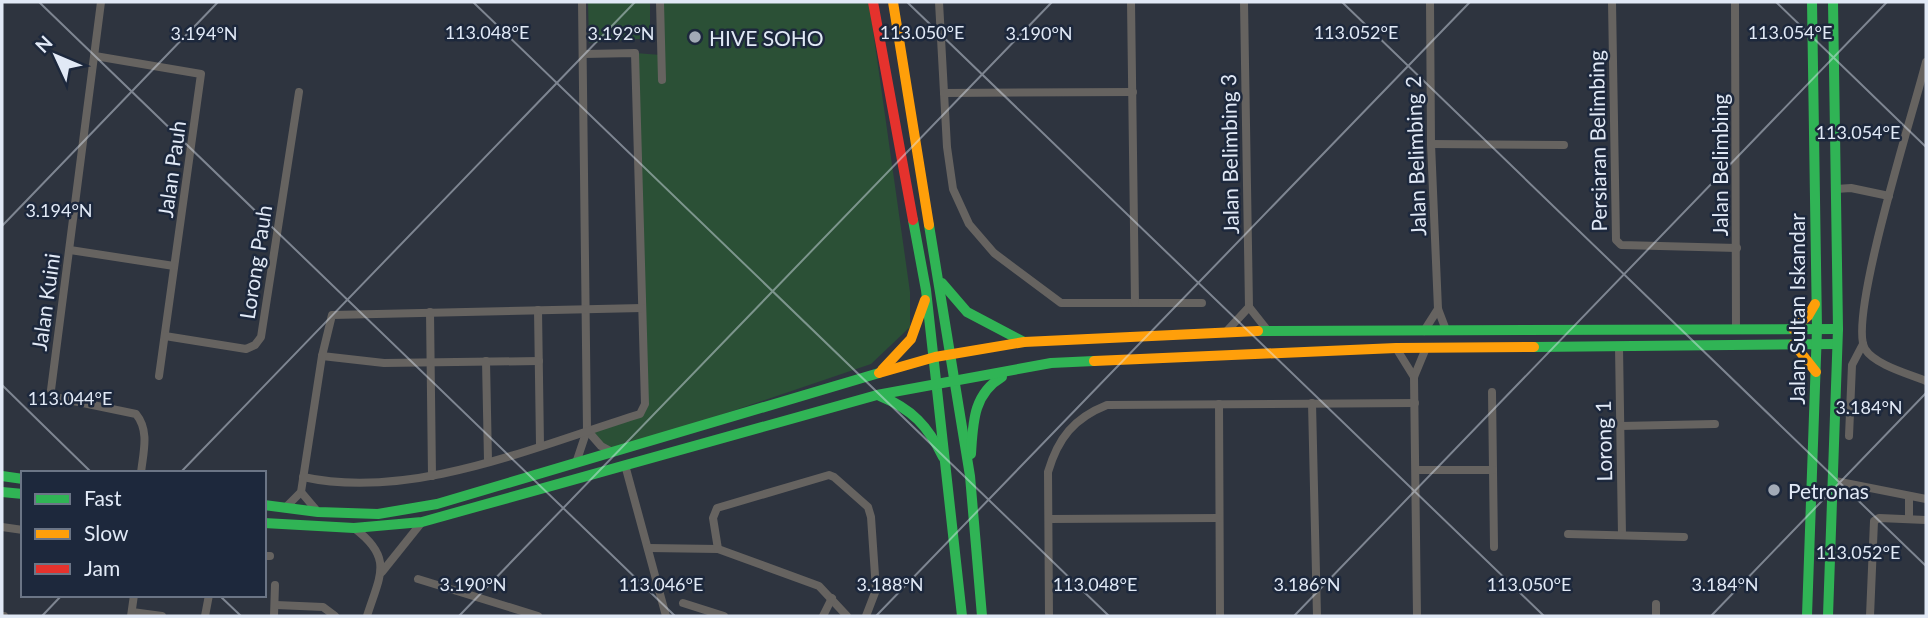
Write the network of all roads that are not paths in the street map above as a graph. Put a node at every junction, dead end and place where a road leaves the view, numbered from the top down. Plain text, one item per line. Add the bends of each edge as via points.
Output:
1 (101, 2) edge
2 (583, 2) edge
3 (660, 2) edge
4 (873, 2) edge
5 (893, 2) edge
6 (939, 2) edge
7 (1131, 2) edge
8 (1244, 2) edge
9 (1430, 2) edge
10 (1612, 2) edge
11 (1735, 2) edge
12 (1812, 2) edge
13 (1833, 2) edge
14 (584, 54) junction
15 (96, 56) junction
16 (1926, 62) edge
17 (662, 80) dead end
18 (299, 92) dead end
19 (1133, 92) junction
20 (944, 93) junction
21 (1431, 144) junction
22 (1564, 145) dead end
23 (1836, 189) junction
24 (1889, 196) junction
25 (1737, 248) junction
26 (69, 250) junction
27 (174, 266) junction
28 (939, 277) junction
29 (926, 290) junction
30 (1817, 299) junction
31 (1135, 303) junction
32 (1202, 303) dead end
33 (1249, 307) junction
34 (642, 308) junction
35 (586, 309) junction
36 (1438, 309) junction
37 (538, 310) junction
38 (430, 312) junction
39 (1736, 328) junction
40 (1793, 329) junction
41 (1817, 329) junction
42 (1838, 329) junction
43 (1446, 330) junction
44 (1268, 331) junction
45 (1424, 331) junction
46 (1225, 332) junction
47 (165, 336) junction
48 (1024, 342) junction
49 (1794, 344) junction
50 (1817, 344) junction
51 (1837, 344) junction
52 (1863, 344) junction
53 (1619, 347) junction
54 (1396, 348) junction
55 (1426, 348) junction
56 (951, 353) junction
57 (321, 356) junction
58 (934, 357) junction
59 (486, 361) junction
60 (539, 361) junction
61 (431, 362) junction
62 (1020, 369) junction
63 (159, 376) dead end
64 (1817, 376) junction
65 (1414, 377) junction
66 (864, 378) junction
67 (1926, 381) edge
68 (956, 382) junction
69 (938, 385) junction
70 (1492, 392) dead end
71 (877, 395) junction
72 (1312, 403) junction
73 (1415, 403) junction
74 (1219, 404) junction
75 (1715, 424) dead end
76 (1620, 426) junction
77 (587, 430) junction
78 (1849, 436) dead end
79 (540, 445) junction
80 (612, 452) junction
81 (488, 461) junction
82 (576, 463) junction
83 (625, 465) junction
84 (948, 467) junction
85 (1416, 470) junction
86 (1493, 470) junction
87 (141, 471) edge
88 (2, 476) edge
89 (432, 476) junction
90 (970, 476) junction
91 (303, 477) junction
92 (21, 479) edge
93 (1835, 481) junction
94 (2, 492) edge
95 (301, 492) junction
96 (21, 494) edge
97 (1909, 495) junction
98 (1926, 499) edge
99 (266, 505) edge
100 (285, 508) junction
101 (318, 512) junction
102 (1909, 518) junction
103 (1049, 519) junction
104 (1219, 519) junction
105 (1926, 520) edge
106 (422, 522) junction
107 (266, 523) edge
108 (2, 527) edge
109 (354, 528) junction
110 (21, 530) edge
111 (1568, 534) dead end
112 (1622, 535) junction
113 (1684, 537) dead end
114 (1494, 547) dead end
115 (649, 548) junction
116 (718, 549) junction
117 (381, 574) junction
118 (418, 579) dead end
119 (275, 586) dead end
120 (209, 597) edge
121 (832, 597) junction
122 (683, 603) dead end
123 (276, 604) junction
124 (1656, 604) dead end
125 (132, 614) edge
126 (522, 614) edge
127 (162, 616) edge
128 (205, 616) edge
129 (274, 616) edge
130 (335, 616) edge
131 (367, 616) edge
132 (538, 616) edge
133 (666, 616) edge
134 (724, 616) edge
135 (823, 616) edge
136 (847, 616) edge
137 (866, 616) edge
138 (962, 616) edge
139 (982, 616) edge
140 (1049, 616) edge
141 (1220, 616) edge
142 (1317, 616) edge
143 (1417, 616) edge
144 (1656, 616) edge
145 (1807, 616) edge
146 (1828, 616) edge
147 (1870, 616) edge

1 - 15 street, Jalan Kuini
2 - 14 street
3 - 17 street
4 - 29 street
5 - 28 street
6 - 20 street
7 - 19 street
8 - 33 street, Jalan Belimbing 3
9 - 21 street, Jalan Belimbing 2
10 - 25 street, Persiaran Belimbing via 1616,240 1622,245
11 - 25 street, Jalan Belimbing
12 - 30 street, Jalan Sultan Iskandar
13 - 23 street, Jalan Sultan Iskandar
14 - 34 street via 635,53
14 - 35 street
15 - 26 street, Jalan Kuini
15 - 27 street, Jalan Pauh via 201,74
16 - 24 street
18 - 47 street, Lorong Pauh via 261,337 246,349
19 - 20 street
19 - 31 street
20 - 31 street via 953,189 969,224 994,253 1061,303
21 - 22 street
21 - 36 street, Jalan Belimbing 2
23 - 24 street
23 - 42 street, Jalan Sultan Iskandar
24 - 52 street via 1870,266
25 - 39 street, Jalan Belimbing
26 - 27 street
26 - 87 street, Jalan Kuini via 51,390 54,397 136,414 145,433
27 - 47 street, Jalan Pauh
28 - 48 street via 965,310
28 - 56 street
29 - 58 street
29 - 66 street via 917,330 902,352 884,369
30 - 40 street via 1808,316
30 - 41 street, Jalan Sultan Iskandar
31 - 32 street
33 - 44 street
33 - 46 street
34 - 35 street
34 - 77 street via 642,410
35 - 37 street
35 - 77 street
36 - 43 street, Jalan Belimbing 2
36 - 45 street
37 - 38 street
37 - 60 street
38 - 57 street via 332,315
38 - 61 street
39 - 40 street
39 - 43 street
40 - 41 street
41 - 42 street
41 - 50 street, Jalan Sultan Iskandar
42 - 51 street, Jalan Sultan Iskandar
43 - 45 street
44 - 45 street
44 - 46 street
46 - 48 street
47 - 63 street, Jalan Pauh
48 - 56 street
49 - 50 street
49 - 53 street
49 - 64 street
50 - 51 street
50 - 64 street, Jalan Sultan Iskandar
51 - 93 street, Jalan Sultan Iskandar
52 - 67 street via 1876,358
52 - 78 street via 1852,365
53 - 55 street
53 - 76 street, Lorong 1
54 - 55 street
54 - 62 street via 1051,363
54 - 65 street
55 - 65 street
56 - 58 street
56 - 68 street
57 - 61 street via 370,363
57 - 91 street
58 - 66 street
58 - 69 street
59 - 60 street
59 - 61 street
59 - 81 street
60 - 79 street
61 - 89 street
62 - 68 street
62 - 90 street via 990,382 978,401 972,419
64 - 145 street, Jalan Sultan Iskandar
65 - 73 street
66 - 80 street
68 - 69 street
68 - 90 street
69 - 71 street
69 - 84 street
70 - 86 street
71 - 83 street
71 - 84 street via 906,406 923,420
72 - 73 street
72 - 74 street
72 - 142 street
73 - 85 street
74 - 103 street via 1108,405 1087,413 1067,430 1054,452 1048,472
74 - 104 street
75 - 76 street
76 - 112 street, Lorong 1
77 - 79 street
77 - 80 street
77 - 82 street
79 - 81 street
80 - 82 street
81 - 89 street
82 - 101 street via 437,504 378,514
83 - 106 street
83 - 115 street
84 - 138 street
85 - 86 street
85 - 143 street
86 - 114 street
88 - 92 street
89 - 91 street via 350,484
90 - 139 street
91 - 95 street
93 - 97 street
93 - 146 street, Jalan Sultan Iskandar
94 - 96 street
95 - 100 street
95 - 101 street
97 - 98 street
97 - 102 street
99 - 100 street
100 - 101 street
102 - 105 street
102 - 147 street via 1874,521
103 - 104 street
103 - 140 street
104 - 141 street
106 - 109 street
106 - 117 street
107 - 109 street
108 - 110 street
109 - 117 street via 380,553
111 - 112 street
112 - 113 street
115 - 116 street
115 - 133 street
116 - 121 street via 819,586
116 - 137 street via 713,518 717,508 835,477 870,511 876,590
117 - 131 street
118 - 126 street
119 - 123 street
120 - 128 street
121 - 135 street
121 - 136 street
122 - 134 street
123 - 129 street
123 - 130 street via 323,607
124 - 144 street
125 - 127 street
126 - 132 street

